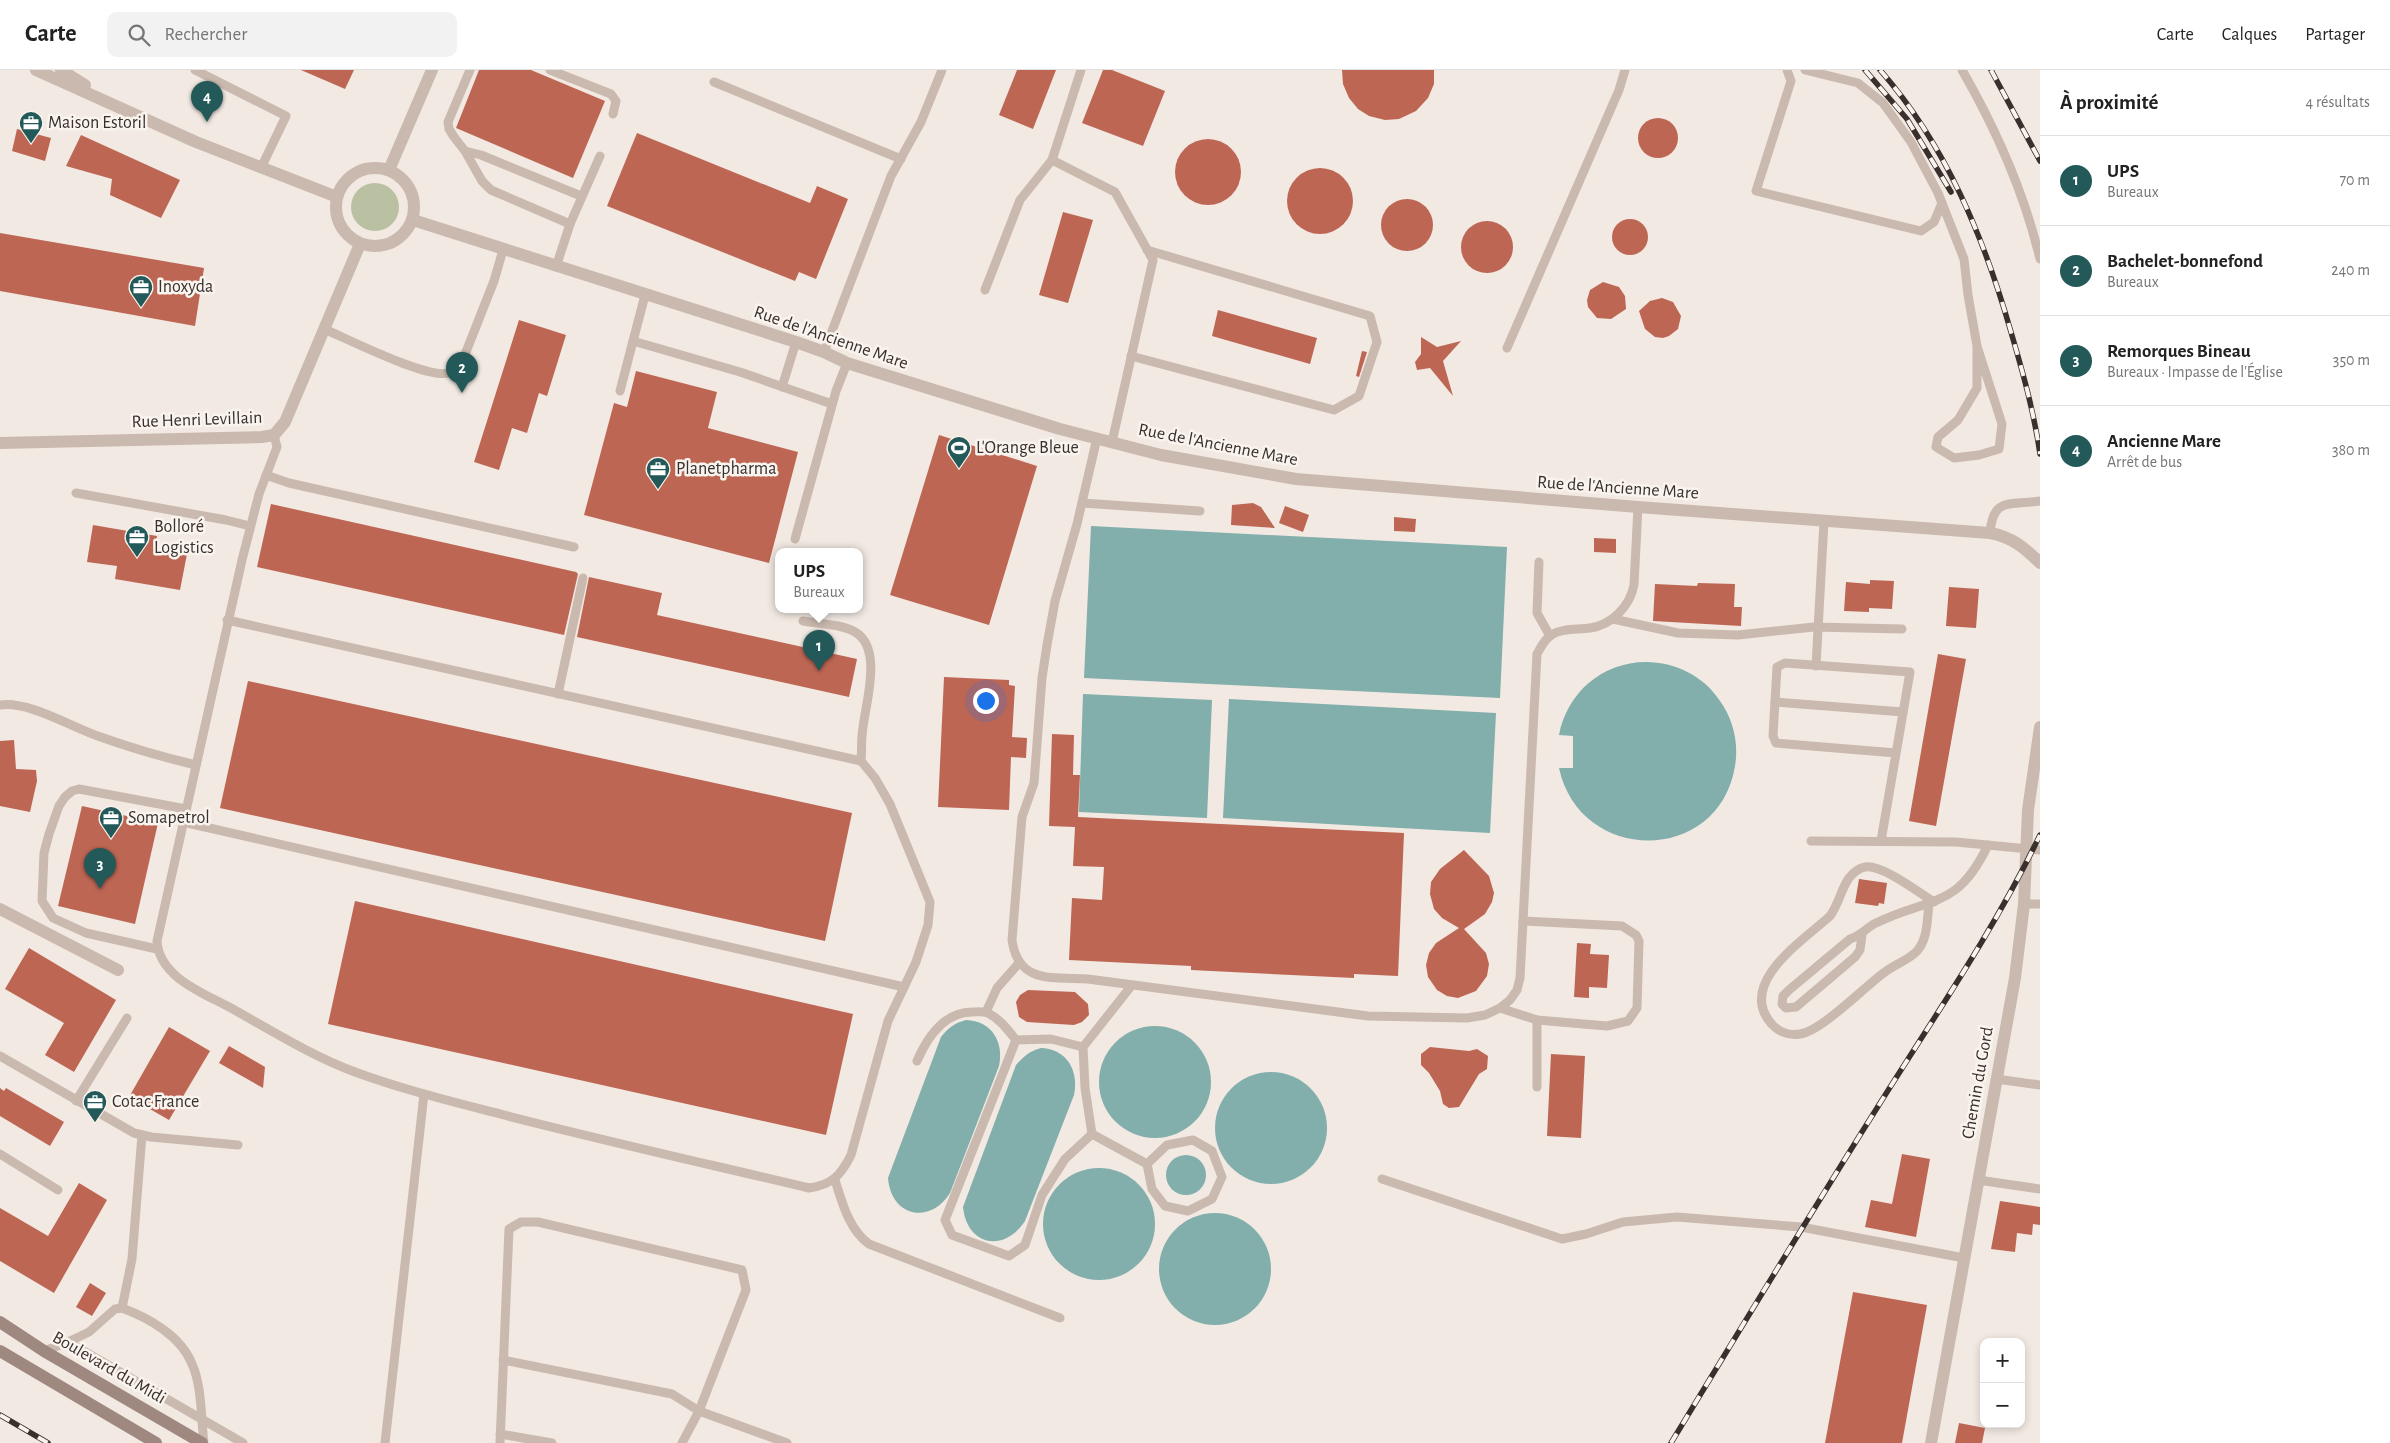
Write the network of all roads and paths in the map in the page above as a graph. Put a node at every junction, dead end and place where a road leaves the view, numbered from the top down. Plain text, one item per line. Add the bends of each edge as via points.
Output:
1 (36, 70) edge
2 (61, 70) edge
3 (195, 70) edge
4 (432, 70) edge
5 (470, 70) edge
6 (550, 70) edge
7 (942, 70) edge
8 (1081, 70) edge
9 (1625, 70) edge
10 (1787, 70) edge
11 (1805, 70) edge
12 (1962, 70) edge
13 (714, 82) dead end
14 (120, 109) junction
15 (614, 114) dead end
16 (465, 151) junction
17 (600, 156) dead end
18 (901, 159) junction
19 (1052, 160) junction
20 (261, 168) junction
21 (389, 170) junction
22 (581, 196) junction
23 (337, 197) junction
24 (1942, 203) junction
25 (413, 220) junction
26 (570, 224) junction
27 (360, 244) junction
28 (502, 250) junction
29 (1147, 250) junction
30 (2040, 258) edge
31 (556, 267) junction
32 (985, 290) dead end
33 (645, 295) junction
34 (324, 329) junction
35 (633, 341) junction
36 (796, 342) junction
37 (1977, 346) junction
38 (1506, 348) dead end
39 (824, 352) junction
40 (1131, 356) junction
41 (847, 363) junction
42 (782, 387) junction
43 (620, 391) dead end
44 (832, 404) junction
45 (274, 435) junction
46 (1096, 438) junction
47 (1112, 442) junction
48 (0, 443) edge
49 (266, 475) junction
50 (76, 493) dead end
51 (2040, 501) edge
52 (1082, 504) junction
53 (1638, 507) junction
54 (1200, 511) dead end
55 (1824, 521) junction
56 (250, 526) junction
57 (1990, 533) junction
58 (795, 539) dead end
59 (574, 547) dead end
60 (1539, 562) dead end
61 (2040, 563) edge
62 (583, 578) dead end
63 (1613, 619) junction
64 (227, 620) junction
65 (803, 621) dead end
66 (1818, 627) junction
67 (1902, 629) dead end
68 (1550, 636) junction
69 (1816, 666) junction
70 (558, 694) junction
71 (1775, 702) junction
72 (0, 705) edge
73 (1903, 712) junction
74 (2040, 727) edge
75 (1896, 753) junction
76 (861, 761) junction
77 (196, 765) junction
78 (186, 809) junction
79 (183, 822) junction
80 (1811, 841) dead end
81 (1881, 842) junction
82 (1988, 845) junction
83 (2026, 850) junction
84 (2040, 850) edge
85 (1931, 903) junction
86 (2024, 904) junction
87 (2040, 904) edge
88 (0, 909) edge
89 (1524, 921) junction
90 (1862, 935) junction
91 (157, 949) junction
92 (1019, 963) junction
93 (118, 970) dead end
94 (1132, 985) junction
95 (904, 987) junction
96 (1500, 1008) junction
97 (986, 1012) junction
98 (127, 1018) dead end
99 (1537, 1020) junction
100 (1016, 1040) junction
101 (1083, 1047) junction
102 (0, 1056) edge
103 (917, 1060) dead end
104 (1996, 1079) junction
105 (2040, 1085) edge
106 (1538, 1087) dead end
107 (424, 1094) junction
108 (76, 1101) junction
109 (1092, 1134) junction
110 (142, 1135) junction
111 (238, 1145) dead end
112 (0, 1154) edge
113 (1147, 1164) junction
114 (1382, 1179) dead end
115 (835, 1180) junction
116 (1978, 1180) junction
117 (2040, 1189) edge
118 (58, 1190) dead end
119 (1964, 1258) junction
120 (122, 1308) junction
121 (1060, 1318) dead end
122 (0, 1322) edge
123 (68, 1342) junction
124 (44, 1350) junction
125 (0, 1351) edge
126 (503, 1360) junction
127 (699, 1411) junction
128 (201, 1418) junction
129 (500, 1439) edge
130 (156, 1443) edge
131 (203, 1443) edge
132 (243, 1443) edge
133 (385, 1443) edge
134 (552, 1443) edge
135 (682, 1443) edge
136 (787, 1443) edge
137 (1931, 1443) edge

1 - 14 street
2 - 14 street
3 - 20 lane via 286,116
4 - 21 street
5 - 16 lane via 448,122 449,129
6 - 15 lane via 611,94 616,101
7 - 18 lane via 921,122
8 - 19 lane
9 - 38 lane via 1620,90
10 - 24 lane via 1791,81 1756,191 1921,230 1934,222
11 - 24 lane via 1858,83 1883,103 1911,142
12 - 30 lane via 2004,151
13 - 18 lane
14 - 20 street
16 - 22 lane
16 - 26 lane via 491,190
17 - 22 lane
18 - 39 lane via 891,176
19 - 29 lane via 1114,192
19 - 32 lane via 1020,200
20 - 23 street
21 - 23 street via 378,168 357,172 341,187
21 - 25 street via 411,190
22 - 26 lane
23 - 27 street via 340,224 350,238
24 - 37 lane via 1964,259
25 - 27 street via 396,241 378,247
25 - 28 street, Rue de l'Ancienne Mare
26 - 31 lane
27 - 34 street, Rue Henri Levillain
28 - 31 street, Rue de l'Ancienne Mare
28 - 34 lane via 494,281 464,357 449,373 421,370
29 - 40 lane via 1153,260
29 - 40 lane via 1370,316 1377,342 1359,396 1334,410
31 - 33 street, Rue de l'Ancienne Mare
33 - 35 lane
33 - 36 street, Rue de l'Ancienne Mare
34 - 45 street, Rue Henri Levillain via 285,422
35 - 42 lane
35 - 43 lane
36 - 39 street, Rue de l'Ancienne Mare
36 - 42 lane
37 - 37 lane via 1977,388 1958,420 1938,437 1936,447 1954,458 1999,449 2002,424
39 - 41 street, Rue de l'Ancienne Mare
40 - 47 lane
41 - 44 lane
41 - 46 street, Rue de l'Ancienne Mare via 1006,414
42 - 44 lane
44 - 58 lane
45 - 48 street, Rue Henri Levillain via 262,438
45 - 49 lane via 277,447
46 - 47 street, Rue de l'Ancienne Mare
46 - 52 lane
47 - 53 street, Rue de l'Ancienne Mare via 1161,455 1296,479
49 - 56 lane
49 - 59 lane
50 - 56 lane
51 - 57 lane via 1996,508 1991,517
52 - 54 lane
52 - 92 lane via 1055,601 1042,678 1034,783 1022,817 1012,940
53 - 55 street, Rue de l'Ancienne Mare
53 - 63 lane via 1632,595
55 - 57 street, Rue de l'Ancienne Mare
55 - 66 lane
56 - 64 lane
57 - 61 street, Rue de l'Ancienne Mare via 2005,536 2022,546
60 - 68 lane via 1537,613
62 - 70 lane
63 - 66 lane via 1686,633 1738,635
63 - 68 lane via 1591,628 1563,630
64 - 70 lane
64 - 77 lane
65 - 76 lane via 854,631 865,644 871,679
66 - 67 lane
66 - 69 lane
68 - 89 lane via 1537,654
69 - 71 lane via 1785,663 1777,667
69 - 73 lane via 1910,672
70 - 76 lane
71 - 73 lane
71 - 75 lane via 1773,736 1776,743
72 - 77 lane via 16,704 95,735
73 - 75 lane
74 - 83 street, Chemin du Gord via 2028,810
75 - 81 lane
76 - 95 lane via 890,804 930,902 928,925
77 - 78 lane
78 - 79 lane
78 - 91 lane via 79,789 72,791 59,806 44,853 42,901 53,918 86,933
79 - 91 lane
79 - 95 lane
80 - 81 lane
81 - 82 lane
82 - 83 lane
82 - 85 lane via 1960,888
83 - 84 lane
83 - 86 street, Chemin du Gord
85 - 85 lane via 1923,943 1917,951 1886,971 1818,1026 1799,1034 1786,1033 1776,1029 1768,1020 1760,999 1768,975 1830,916 1844,887 1857,870 1865,866 1876,868
85 - 90 lane via 1876,923
86 - 87 lane
86 - 104 street, Chemin du Gord via 2015,978
88 - 93 street
89 - 96 lane via 1517,990
89 - 99 lane via 1622,926 1636,935 1639,941 1637,1008 1628,1021 1607,1026
90 - 90 lane via 1843,944 1782,996 1782,1004 1786,1008 1796,1007 1855,957 1860,950
91 - 107 lane via 165,966 174,975 324,1060
92 - 94 lane via 1028,972 1042,977
92 - 97 lane via 997,988
94 - 96 lane via 1368,1016 1467,1018
94 - 101 lane
95 - 115 lane via 888,1022 851,1155
96 - 99 lane
97 - 100 lane via 1002,1023
97 - 103 lane via 966,1012 947,1019 926,1040
98 - 108 lane
99 - 106 lane
100 - 101 lane via 1051,1039
100 - 109 lane via 945,1220 952,1235 1008,1256 1025,1245 1042,1195 1065,1159
101 - 109 lane
102 - 108 lane
104 - 105 lane
104 - 116 street, Chemin du Gord
107 - 115 lane via 810,1188
107 - 133 lane
108 - 110 lane via 124,1129
109 - 113 lane
110 - 111 lane
110 - 120 lane via 132,1259
112 - 118 lane
113 - 113 lane via 1152,1189 1166,1206 1188,1211 1212,1199 1222,1177 1212,1151 1193,1140 1167,1145
114 - 119 lane via 1562,1239 1623,1222 1677,1216 1801,1227
115 - 121 lane via 845,1211 861,1238 869,1244
116 - 117 lane
116 - 119 street, Chemin du Gord
119 - 137 street, Chemin du Gord
120 - 123 lane via 109,1314 89,1332
120 - 128 lane via 169,1333 183,1348 193,1364
122 - 124 main road, Boulevard du Midi
123 - 124 lane
123 - 128 lane
124 - 131 main road, Boulevard du Midi
125 - 130 main road
126 - 127 lane via 672,1394
126 - 127 lane via 509,1228 521,1222 538,1222 742,1270 746,1290
126 - 129 lane
127 - 135 lane
127 - 136 lane
128 - 131 lane
128 - 132 lane
129 - 134 lane

